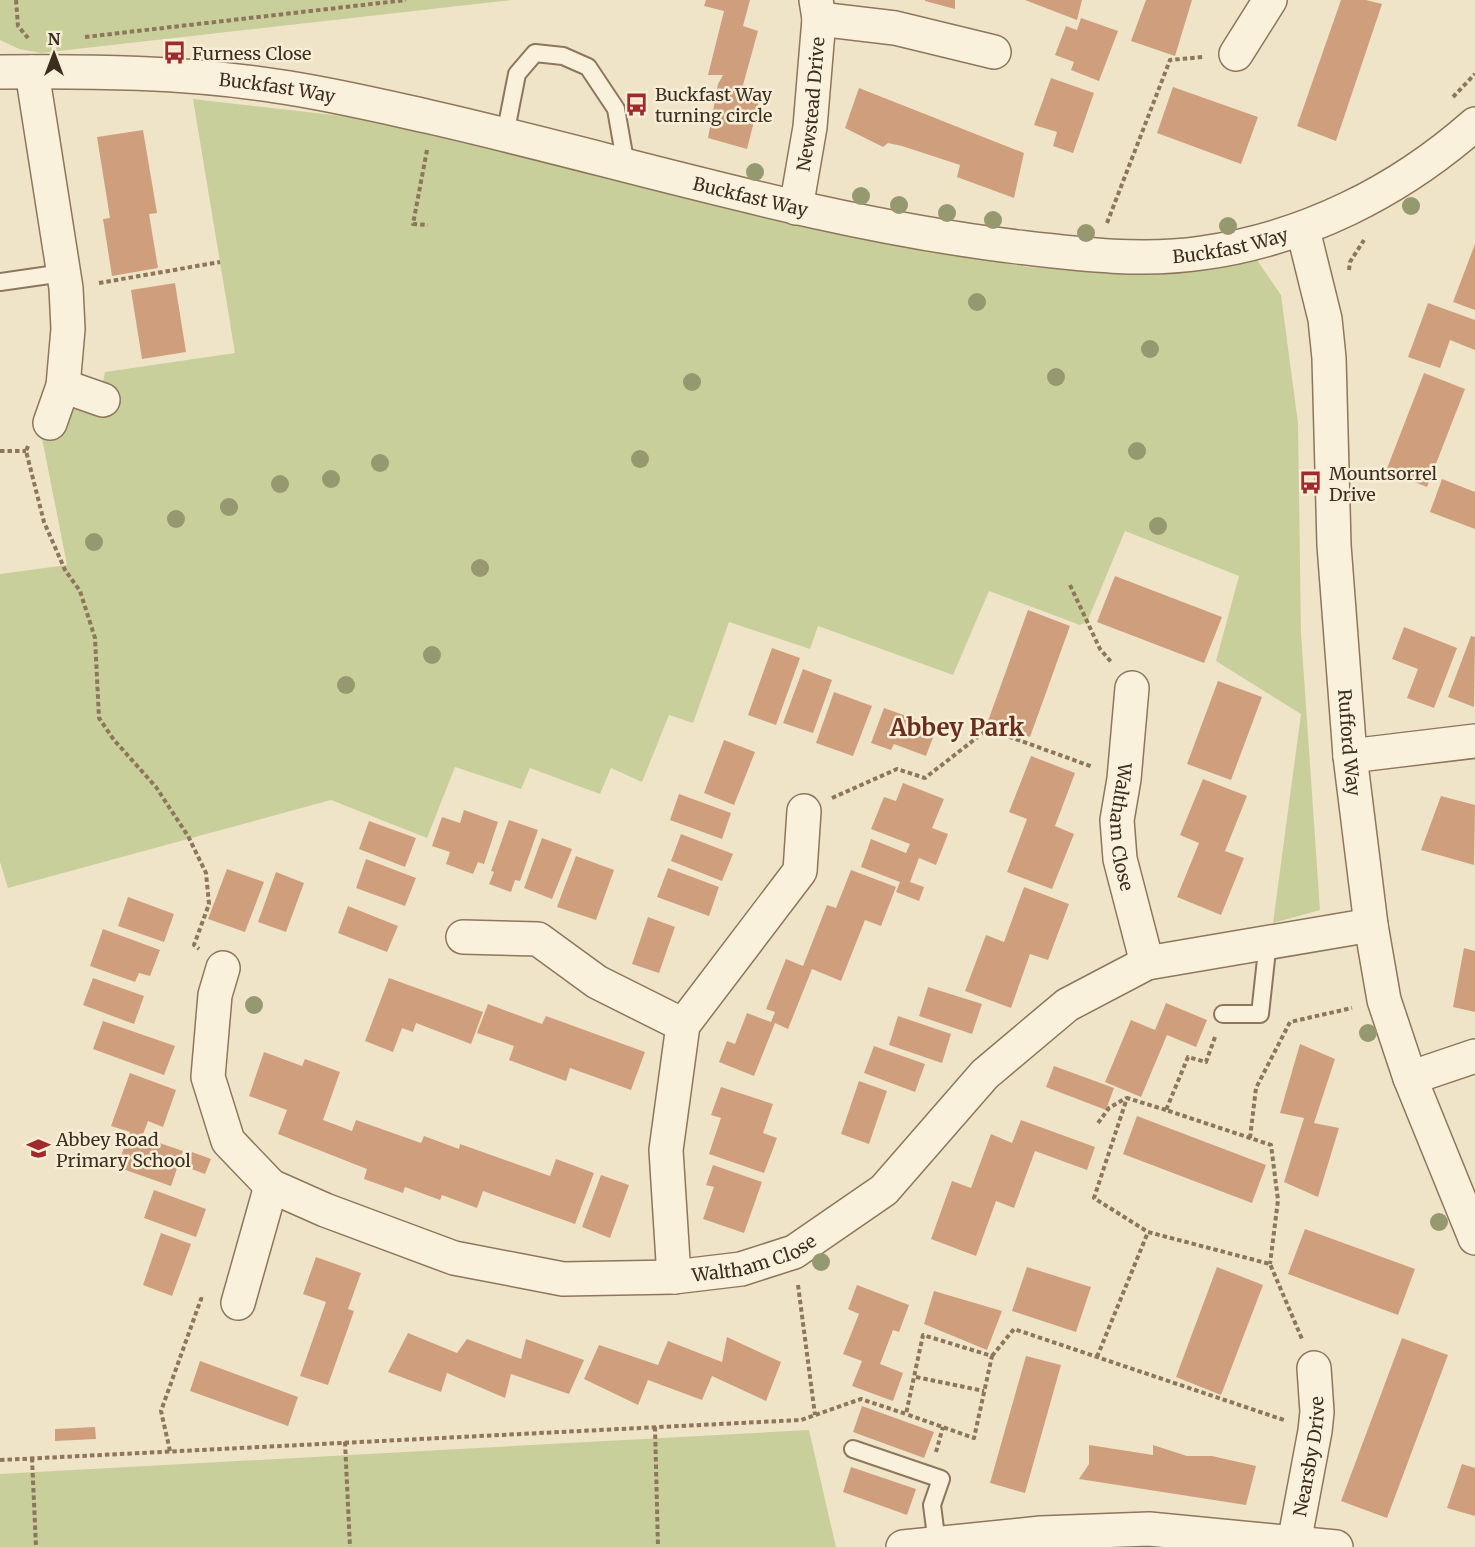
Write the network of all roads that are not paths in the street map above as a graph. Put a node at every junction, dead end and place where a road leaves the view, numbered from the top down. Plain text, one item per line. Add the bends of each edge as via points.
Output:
1 (1270, 0) edge
2 (818, 9) edge
3 (994, 52) dead end
4 (1236, 54) road end
5 (0, 72) edge
6 (32, 72) junction
7 (1475, 124) edge
8 (505, 135) junction
9 (626, 166) junction
10 (796, 208) junction
11 (1303, 230) junction
12 (65, 280) junction
13 (0, 282) edge
14 (63, 386) junction
15 (103, 400) dead end
16 (40, 432) road end
17 (1132, 688) road end
18 (1475, 741) edge
19 (1350, 756) junction
20 (804, 811) road end
21 (1371, 925) junction
22 (463, 937) dead end
23 (1268, 941) junction
24 (1147, 963) junction
25 (223, 968) road end
26 (1223, 1014) road end
27 (683, 1024) junction
28 (1475, 1056) edge
29 (1410, 1078) junction
30 (271, 1186) junction
31 (1475, 1238) edge
32 (674, 1277) junction
33 (238, 1303) road end
34 (1314, 1368) road end
35 (854, 1449) dead end
36 (1041, 1540) edge
37 (1294, 1543) junction
38 (937, 1544) junction
39 (903, 1547) edge
40 (1336, 1547) edge

1 - 4 street
2 - 3 street
2 - 10 street, Newstead Drive via 810,127
5 - 6 street, Buckfast Way
6 - 8 street, Buckfast Way via 191,78 275,86
6 - 12 street
7 - 11 street, Buckfast Way via 1445,150 1358,206
8 - 9 street, Buckfast Way
8 - 9 lane via 517,74 535,53 563,57 588,67 616,110
9 - 10 street, Buckfast Way
10 - 11 street, Buckfast Way via 963,240 1101,256 1201,254
11 - 19 street, Rufford Way via 1329,357 1334,545
12 - 13 lane
12 - 14 street via 68,328
14 - 15 street
14 - 16 street
17 - 24 street, Waltham Close via 1125,779 1117,820 1120,859
18 - 19 street
19 - 21 street, Rufford Way
20 - 27 street via 800,871
21 - 23 street, Waltham Close
21 - 29 street, Rufford Way via 1384,1000
22 - 27 street via 538,939 597,982
23 - 24 street, Waltham Close
23 - 26 lane via 1260,1014
24 - 32 street, Waltham Close via 1067,1005 984,1074 884,1190 794,1252 741,1269
25 - 30 street, Waltham Close via 215,995 208,1077 228,1141
27 - 32 street via 666,1150
28 - 29 street
29 - 31 street, Rufford Way
30 - 32 street, Waltham Close via 454,1258 563,1279
30 - 33 street
34 - 37 street, Nearsby Drive via 1315,1431
35 - 38 lane via 941,1479 932,1505
36 - 37 street via 1149,1529
36 - 38 street
37 - 40 street
38 - 39 street

